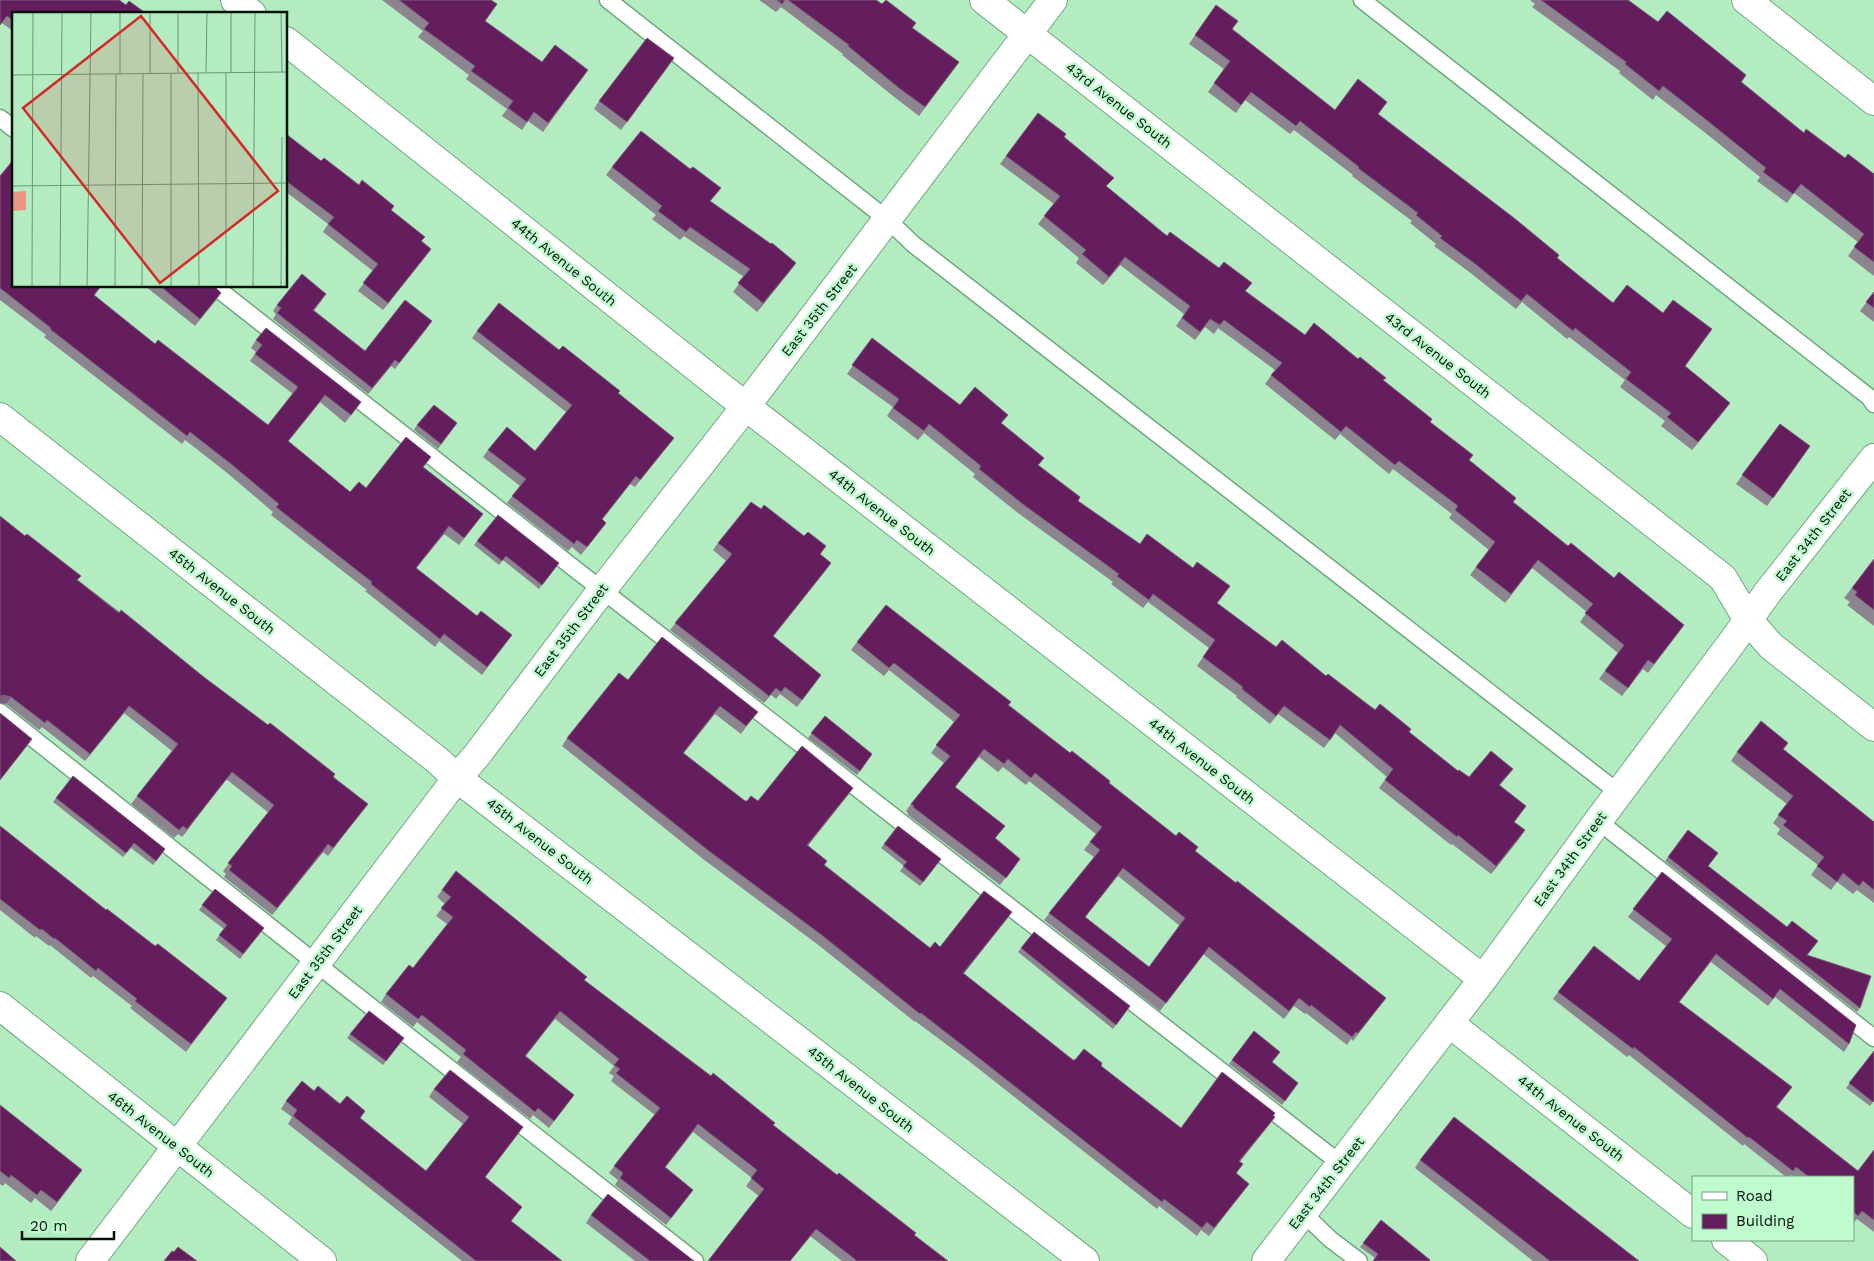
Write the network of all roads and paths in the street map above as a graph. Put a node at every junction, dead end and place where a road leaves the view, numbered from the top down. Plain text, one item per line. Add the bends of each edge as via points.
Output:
1 (235, 0) edge
2 (608, 0) edge
3 (984, 0) edge
4 (1053, 0) edge
5 (1362, 0) edge
6 (1746, 0) edge
7 (250, 12) edge
8 (1028, 33) junction
9 (288, 43) edge
10 (1874, 101) edge
11 (0, 118) edge
12 (12, 127) edge
13 (888, 220) junction
14 (217, 288) edge
15 (1874, 404) edge
16 (746, 406) junction
17 (0, 417) edge
18 (1874, 458) edge
19 (602, 590) junction
20 (1748, 620) junction
21 (0, 712) edge
22 (1874, 727) edge
23 (457, 778) junction
24 (1619, 793) junction
25 (1598, 821) junction
26 (316, 963) junction
27 (1483, 979) junction
28 (0, 1006) edge
29 (1449, 1023) junction
30 (1874, 1038) edge
31 (178, 1146) junction
32 (1341, 1164) junction
33 (1303, 1213) junction
34 (1692, 1213) edge
35 (1727, 1241) edge
36 (90, 1261) edge
37 (322, 1261) edge
38 (696, 1261) edge
39 (1085, 1261) edge
40 (1266, 1261) edge
41 (1359, 1261) edge
42 (1753, 1261) edge

1 - 7 street
2 - 13 lane
3 - 8 street, 43rd Avenue South
4 - 8 street, East 35th Street
5 - 15 lane
6 - 10 street
8 - 13 street, East 35th Street
8 - 20 street, 43rd Avenue South via 1723,578
9 - 16 street, 44th Avenue South
11 - 12 lane
13 - 16 street, East 35th Street
13 - 24 lane via 921,250
14 - 19 lane
16 - 19 street, East 35th Street
16 - 27 street, 44th Avenue South
17 - 23 street, 45th Avenue South
18 - 20 street, East 34th Street
19 - 23 street, East 35th Street
19 - 32 lane
20 - 22 street, 43rd Avenue South via 1772,646
20 - 24 street, East 34th Street
21 - 26 lane
23 - 26 street, East 35th Street
23 - 39 street, 45th Avenue South
24 - 25 street, East 34th Street
25 - 27 street, East 34th Street
25 - 30 lane
26 - 31 street, East 35th Street
26 - 38 lane
27 - 29 street, East 34th Street
28 - 31 street, 46th Avenue South
29 - 32 street, East 34th Street
29 - 34 street, 44th Avenue South
31 - 36 street, East 35th Street
31 - 37 street, 46th Avenue South
32 - 33 street, East 34th Street
33 - 40 street, East 34th Street
33 - 41 lane via 1330,1240
35 - 42 street

